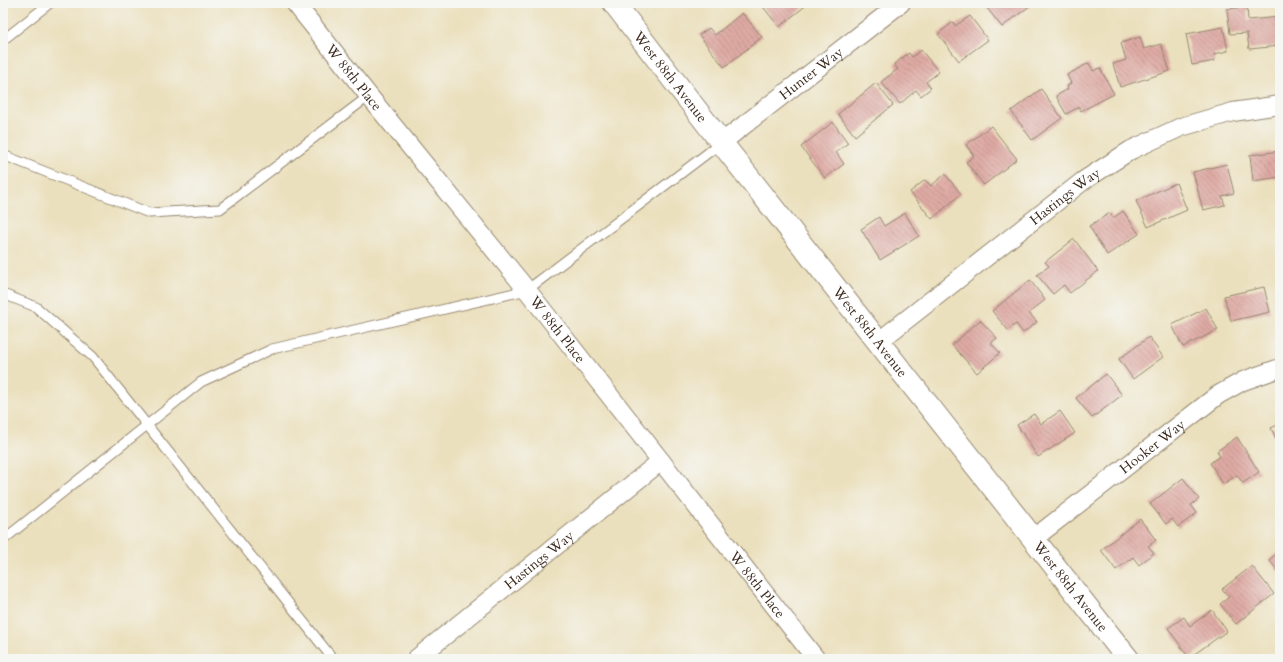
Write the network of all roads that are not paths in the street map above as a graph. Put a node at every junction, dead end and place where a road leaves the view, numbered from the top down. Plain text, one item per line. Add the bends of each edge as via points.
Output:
1 (50, 3) edge
2 (295, 3) edge
3 (614, 3) edge
4 (901, 3) edge
5 (3, 40) edge
6 (369, 96) junction
7 (1280, 105) edge
8 (721, 143) junction
9 (3, 155) edge
10 (527, 290) junction
11 (3, 294) edge
12 (878, 342) junction
13 (1280, 368) edge
14 (148, 425) junction
15 (661, 461) junction
16 (1033, 539) junction
17 (3, 540) edge
18 (333, 659) edge
19 (416, 659) edge
20 (816, 659) edge
21 (1128, 659) edge

1 - 5 lane
2 - 6 street, W 88th Place
3 - 8 street, West 88th Avenue
4 - 8 street, Hunter Way
6 - 9 lane via 220,209 149,212
6 - 10 street, W 88th Place
7 - 12 street, Hastings Way via 1233,112 1181,127 1131,150 1083,181
8 - 10 lane
8 - 12 street, West 88th Avenue
10 - 14 lane via 272,349 201,382
10 - 15 street, W 88th Place
11 - 14 lane via 36,307 93,357
12 - 16 street, West 88th Avenue
13 - 16 street, Hooker Way via 1218,395
14 - 17 lane
14 - 18 lane
15 - 19 street, Hastings Way
15 - 20 street, W 88th Place
16 - 21 street, West 88th Avenue

